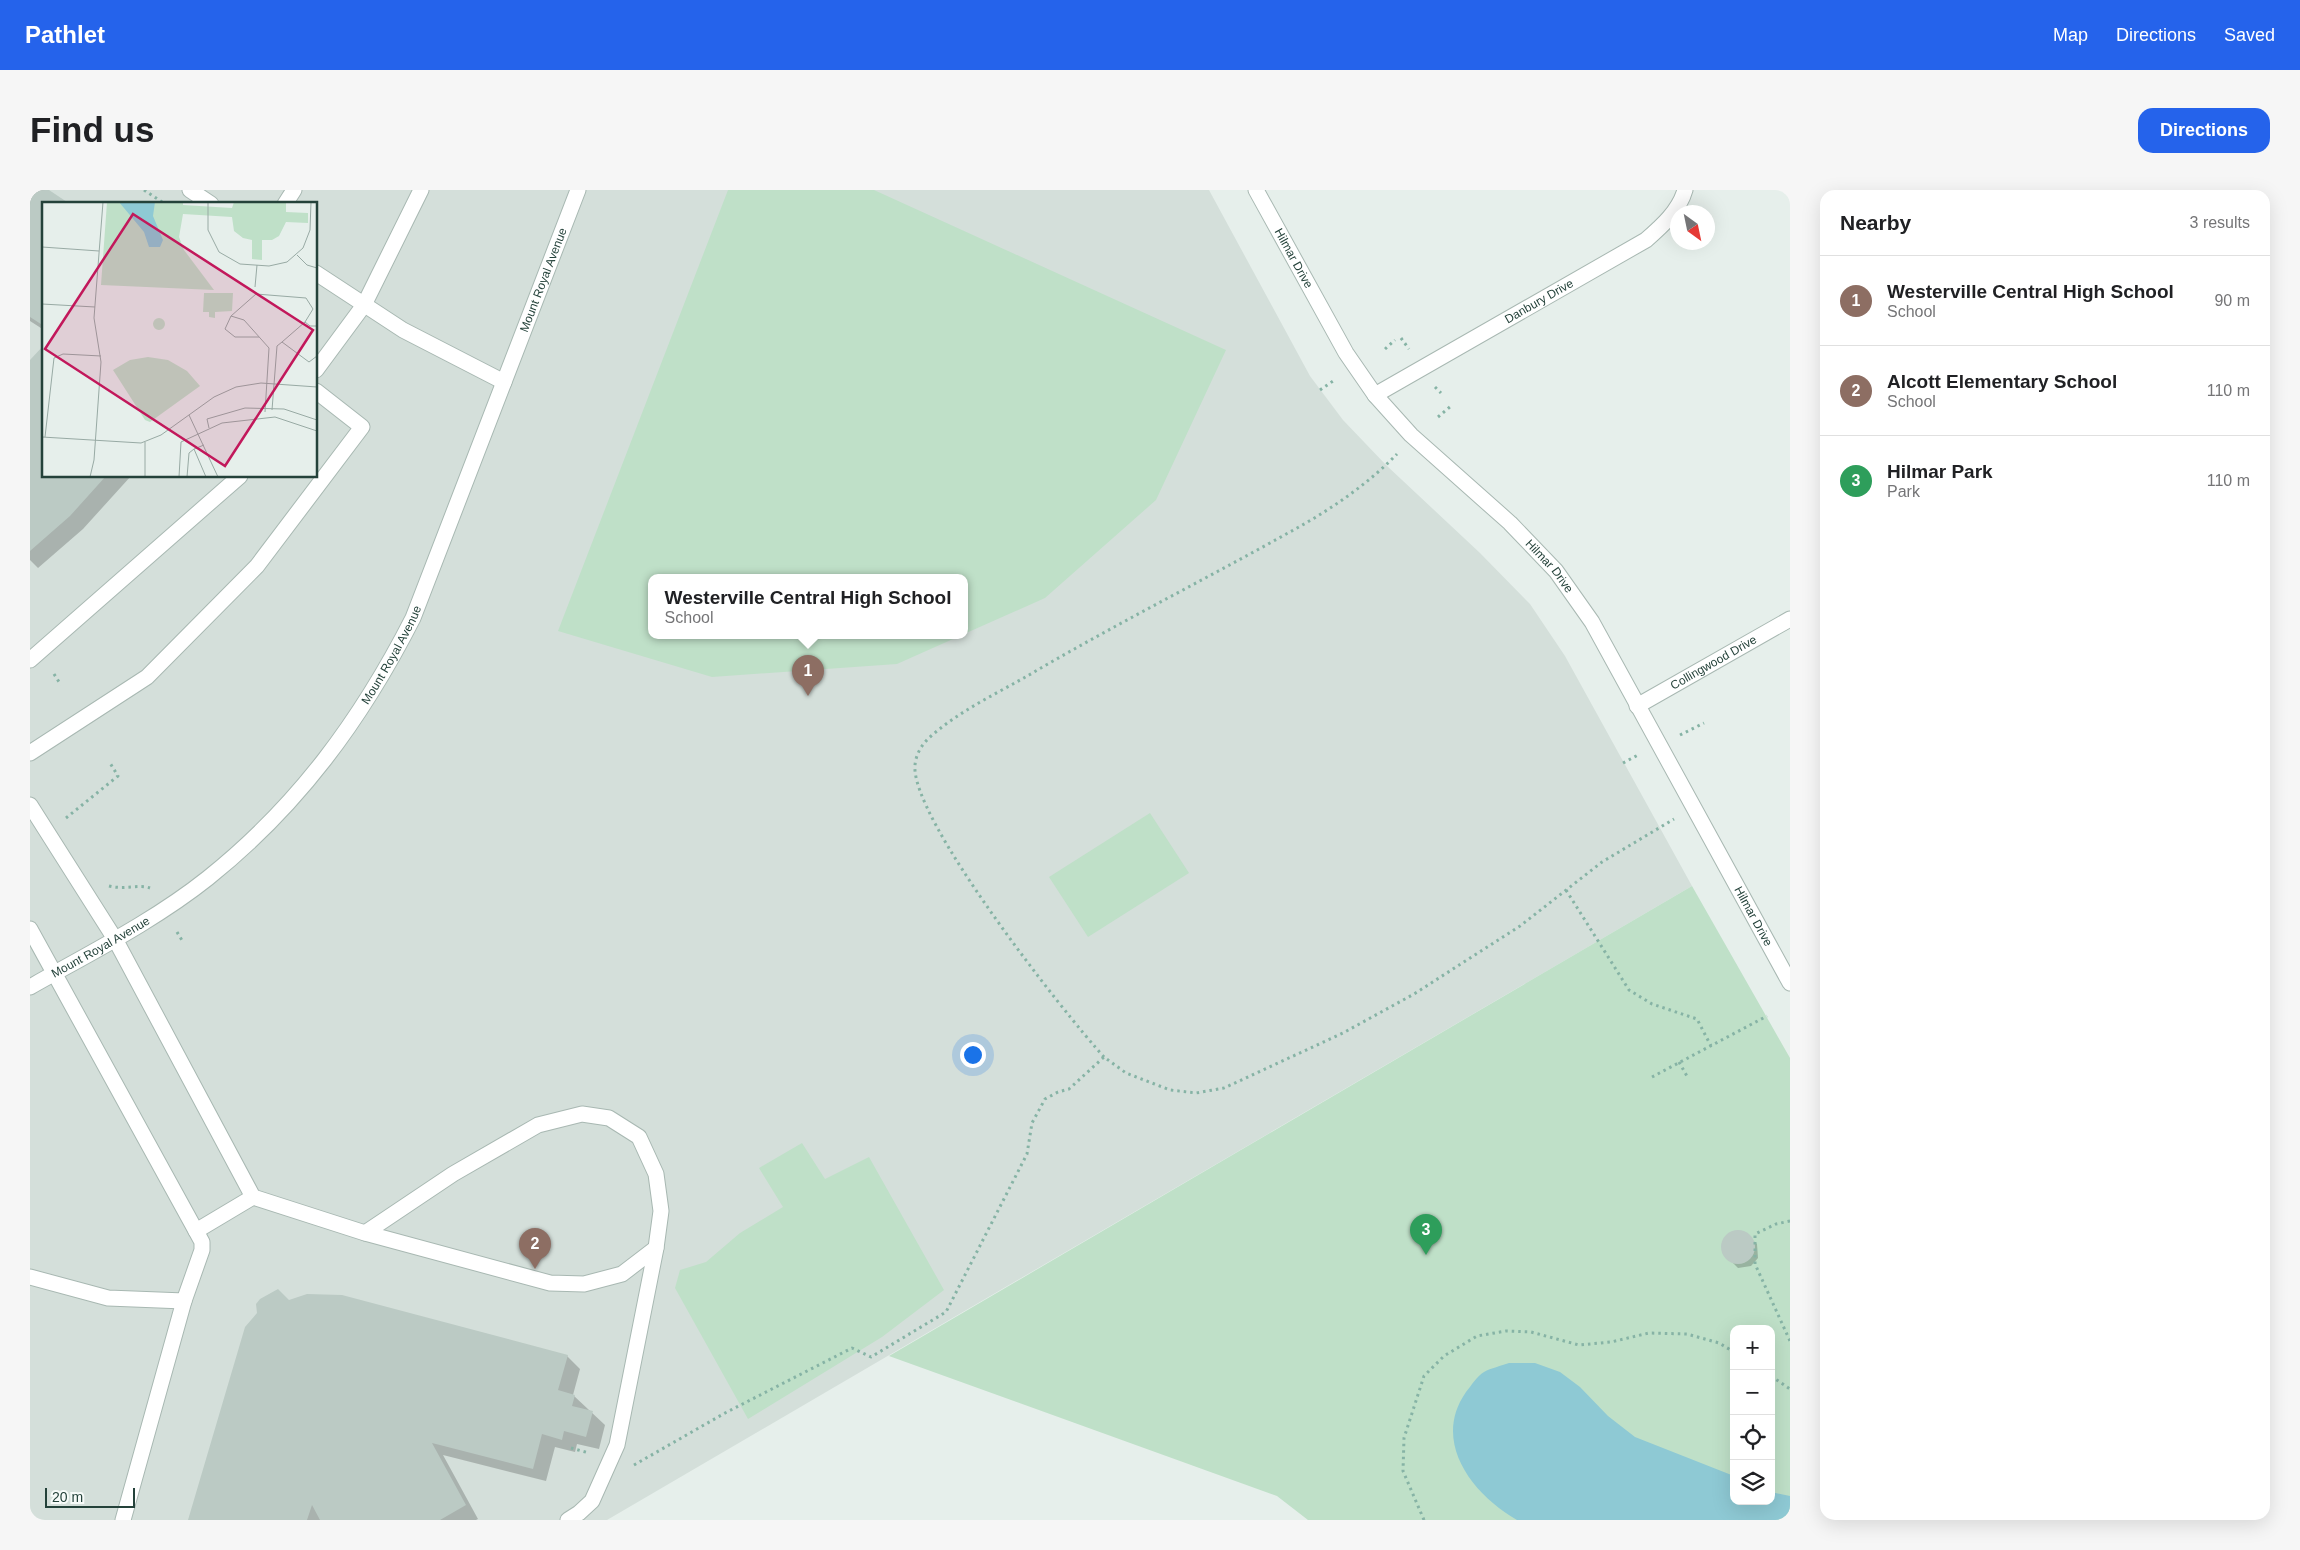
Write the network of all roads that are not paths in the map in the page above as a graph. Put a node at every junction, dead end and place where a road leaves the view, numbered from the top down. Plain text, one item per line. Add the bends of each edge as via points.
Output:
1 (190, 190) edge
2 (294, 190) edge
3 (421, 190) edge
4 (578, 190) edge
5 (1256, 190) edge
6 (1685, 190) edge
7 (208, 202) edge
8 (286, 202) edge
9 (318, 274) edge
10 (364, 304) junction
11 (318, 367) edge
12 (504, 382) junction
13 (318, 393) edge
14 (1375, 396) junction
15 (238, 478) edge
16 (1790, 619) edge
17 (30, 660) edge
18 (1637, 706) junction
19 (30, 753) edge
20 (30, 805) edge
21 (30, 929) edge
22 (115, 939) junction
23 (55, 973) junction
24 (1790, 983) edge
25 (30, 987) edge
26 (252, 1197) junction
27 (196, 1231) junction
28 (365, 1233) junction
29 (656, 1248) junction
30 (30, 1277) edge
31 (184, 1301) junction
32 (123, 1520) edge
33 (568, 1520) edge

1 - 7 street
2 - 8 street
3 - 10 street
4 - 12 street, Mount Royal Avenue
5 - 14 street, Hilmar Drive via 1346,354
6 - 14 street, Danbury Drive via 1667,222 1646,240
9 - 10 street
10 - 11 street
10 - 12 street via 403,330
12 - 22 street, Mount Royal Avenue via 413,618 386,671 348,732 303,788 253,840 207,879
13 - 19 street via 362,427 257,566 147,677
14 - 18 street, Hilmar Drive via 1411,435 1510,523 1556,571 1592,622
15 - 17 street
16 - 18 street, Collingwood Drive
18 - 24 street, Hilmar Drive
20 - 22 street
21 - 23 street
22 - 23 street, Mount Royal Avenue
22 - 26 street
23 - 25 street, Mount Royal Avenue
23 - 27 street
26 - 27 street
26 - 28 street
27 - 31 street via 202,1250
28 - 29 street via 550,1283 584,1284 622,1274
28 - 29 street via 453,1174 538,1125 582,1114 609,1118 639,1138 656,1174 661,1211
29 - 33 street via 617,1445 592,1501
30 - 31 street via 108,1298
31 - 32 street

